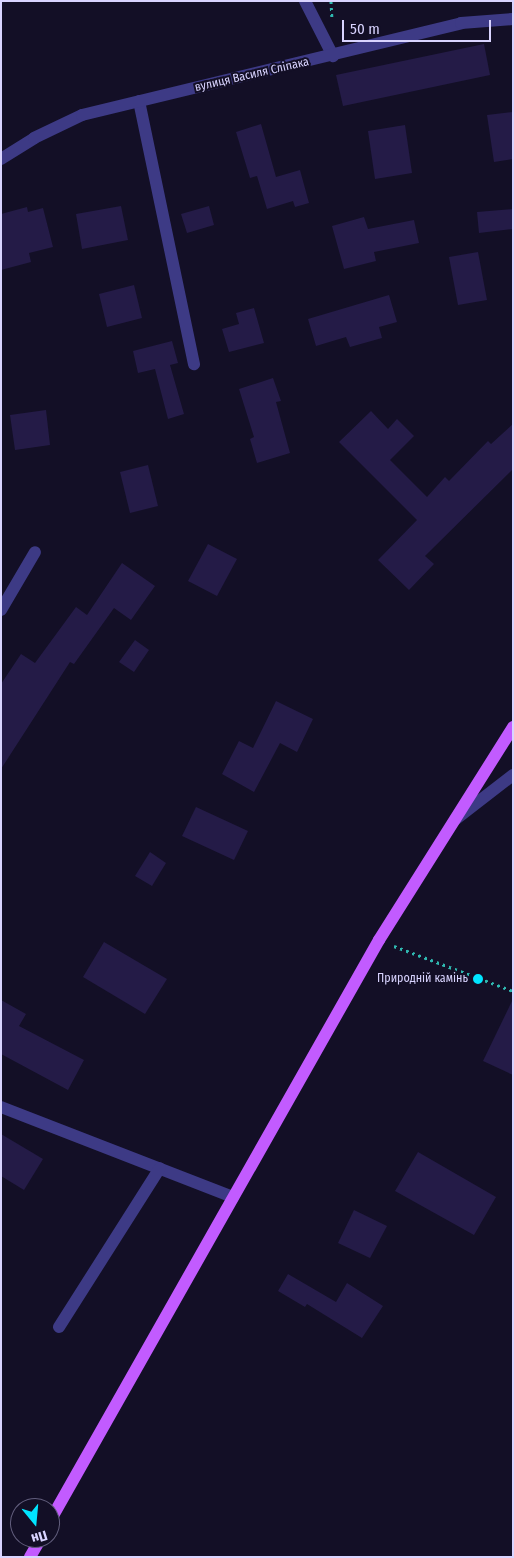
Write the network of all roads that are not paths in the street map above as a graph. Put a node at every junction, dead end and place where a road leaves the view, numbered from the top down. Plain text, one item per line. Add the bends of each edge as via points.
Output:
1 (305, 1) edge
2 (513, 20) edge
3 (333, 56) junction
4 (139, 102) junction
5 (1, 159) edge
6 (194, 364) dead end
7 (35, 552) dead end
8 (1, 610) edge
9 (513, 727) edge
10 (513, 775) edge
11 (452, 822) junction
12 (1, 1107) edge
13 (160, 1168) junction
14 (233, 1197) junction
15 (59, 1327) dead end
16 (60, 1503) edge

1 - 3 street
2 - 3 street, вулиця Василя Сліпака via 461,23
3 - 4 street, вулиця Василя Сліпака
4 - 5 street, вулиця Василя Сліпака via 82,115 34,138
4 - 6 street
7 - 8 street
9 - 11 main road
10 - 11 street
11 - 14 main road via 379,940
12 - 13 street
13 - 14 street
13 - 15 street
14 - 16 main road

